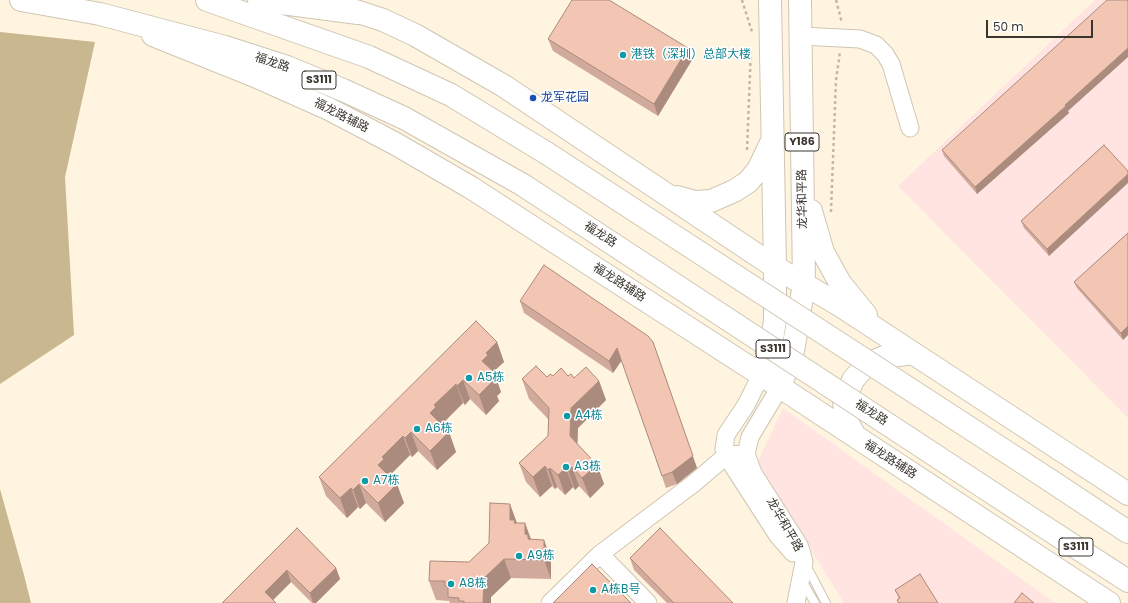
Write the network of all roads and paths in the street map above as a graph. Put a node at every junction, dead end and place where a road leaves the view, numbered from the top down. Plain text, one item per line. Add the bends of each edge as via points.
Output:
1 (21, 0) edge
2 (207, 0) edge
3 (259, 0) edge
4 (324, 0) edge
5 (742, 0) edge
6 (770, 0) edge
7 (800, 0) edge
8 (836, 0) edge
9 (358, 13) junction
10 (100, 14) junction
11 (842, 23) dead end
12 (801, 36) junction
13 (752, 40) dead end
14 (752, 48) dead end
15 (840, 58) dead end
16 (910, 128) dead end
17 (773, 138) junction
18 (746, 155) dead end
19 (802, 176) junction
20 (667, 194) junction
21 (832, 218) dead end
22 (775, 267) junction
23 (804, 284) junction
24 (891, 339) junction
25 (913, 353) junction
26 (762, 375) junction
27 (780, 386) junction
28 (854, 436) junction
29 (746, 454) junction
30 (726, 455) junction
31 (1128, 494) edge
32 (1128, 532) edge
33 (600, 554) junction
34 (804, 562) junction
35 (1128, 580) edge
36 (801, 581) junction
37 (550, 603) edge
38 (648, 603) edge
39 (796, 603) edge
40 (815, 603) edge
41 (826, 603) edge
42 (1109, 603) edge

1 - 10 main road, 福龙路 / S3111
2 - 32 main road, bridge via 369,57 451,95 548,154
3 - 9 main road
4 - 9 main road
5 - 13 path
6 - 17 main road, Y186
7 - 12 main road, 龙华和平路 / Y186
8 - 11 path
9 - 20 main road via 383,20 472,66
10 - 26 main road, 福龙路辅路 via 255,76 329,109 394,143 519,218
10 - 35 main road, 福龙路 / S3111, bridge via 225,46 343,90 404,118 523,184
12 - 16 street via 860,38 876,45 891,64
12 - 19 main road, 龙华和平路 / Y186
14 - 18 path
15 - 21 path via 836,80
17 - 20 main road via 758,170 748,182 723,197 695,202
17 - 22 main road, Y186
19 - 23 main road, 龙华和平路 / Y186
19 - 24 main road via 823,252 840,283 854,301
20 - 22 main road
22 - 23 main road
22 - 26 main road, Y186 via 773,336
23 - 24 main road
23 - 27 main road, 龙华和平路 / Y186 via 793,351
24 - 25 main road
25 - 28 main road via 884,357 866,365 853,380 844,401 846,420
25 - 31 main road
26 - 27 main road, 福龙路辅路
26 - 30 street via 726,435
27 - 28 main road, 福龙路辅路
27 - 29 street, 龙华和平路 via 750,437
28 - 42 main road, 福龙路辅路
29 - 30 street
29 - 34 street, 龙华和平路 via 753,473 799,546
30 - 33 street via 693,484
30 - 34 street, 龙华和平路 via 778,536
33 - 37 street
33 - 38 street
34 - 36 street
34 - 41 lane
36 - 39 street
36 - 40 lane

